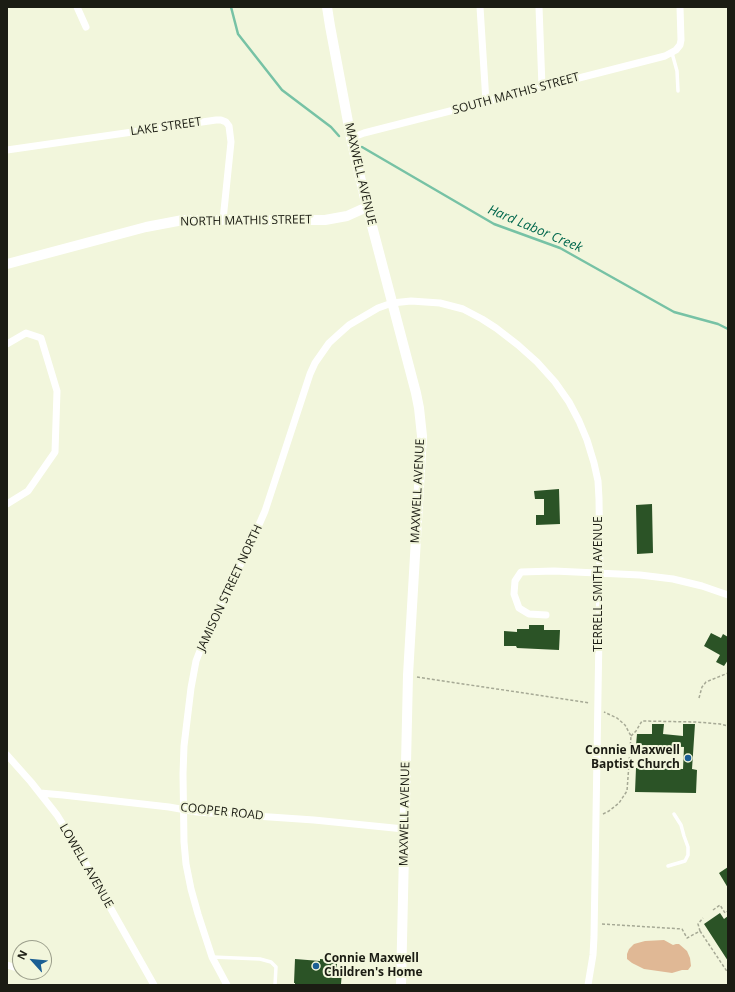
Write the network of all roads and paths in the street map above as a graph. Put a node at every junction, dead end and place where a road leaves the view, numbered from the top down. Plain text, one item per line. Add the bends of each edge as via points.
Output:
1 (78, 7) edge
2 (327, 7) edge
3 (480, 7) edge
4 (539, 7) edge
5 (680, 7) edge
6 (86, 27) dead end
7 (672, 53) junction
8 (542, 87) junction
9 (678, 91) dead end
10 (486, 102) junction
11 (351, 138) junction
12 (7, 150) edge
13 (367, 207) junction
14 (223, 220) junction
15 (7, 264) edge
16 (392, 303) junction
17 (7, 344) edge
18 (7, 504) edge
19 (600, 573) junction
20 (728, 595) edge
21 (546, 615) dead end
22 (728, 673) edge
23 (408, 675) junction
24 (699, 698) dead end
25 (597, 706) junction
26 (728, 726) edge
27 (631, 736) junction
28 (7, 755) edge
29 (629, 762) junction
30 (596, 763) junction
31 (40, 793) junction
32 (183, 809) junction
33 (674, 814) dead end
34 (596, 817) junction
35 (404, 829) junction
36 (668, 866) dead end
37 (713, 910) dead end
38 (728, 911) edge
39 (703, 918) dead end
40 (594, 923) junction
41 (700, 931) junction
42 (212, 957) junction
43 (728, 973) edge
44 (154, 985) edge
45 (227, 985) edge
46 (275, 985) edge
47 (401, 985) edge
48 (588, 985) edge

1 - 6 street
2 - 11 main road, MAXWELL AVENUE
3 - 10 street
4 - 8 street
5 - 7 street, SOUTH MATHIS STREET via 681,40
7 - 8 street, SOUTH MATHIS STREET
7 - 9 lane via 677,71
8 - 10 street, SOUTH MATHIS STREET
10 - 11 street, SOUTH MATHIS STREET
11 - 13 main road, MAXWELL AVENUE
12 - 14 street, LAKE STREET via 221,120 229,126 231,142
13 - 14 main road, NORTH MATHIS STREET via 347,216 325,220
13 - 16 main road, MAXWELL AVENUE
14 - 15 main road, NORTH MATHIS STREET via 183,220 146,227
16 - 19 street, TERRELL SMITH AVENUE via 440,303 471,313 518,345 555,382 579,420 594,463 599,499
16 - 23 main road, MAXWELL AVENUE via 416,393 422,436
16 - 32 street, JAMISON STREET NORTH via 349,325 329,343 310,374 266,511 196,661 184,746
17 - 18 street via 26,333 41,338 57,391 55,452 28,491
19 - 20 street via 673,579
19 - 21 street via 522,572 515,581 514,594 519,608 529,614
19 - 25 street, TERRELL SMITH AVENUE
22 - 24 path via 706,682
23 - 25 path
23 - 35 main road, MAXWELL AVENUE
25 - 27 path via 625,725
25 - 30 street, TERRELL SMITH AVENUE
26 - 27 path via 696,722 642,721
27 - 29 path
28 - 31 street, LOWELL AVENUE
29 - 30 path
29 - 34 path via 627,791 609,811
30 - 34 street, TERRELL SMITH AVENUE
31 - 32 street, COOPER ROAD
31 - 44 street, LOWELL AVENUE via 75,844
32 - 35 street, COOPER ROAD
32 - 42 street, JAMISON STREET NORTH via 186,864
33 - 36 lane via 681,825 688,855 685,861
34 - 40 street, TERRELL SMITH AVENUE
35 - 47 main road, MAXWELL AVENUE
37 - 38 path via 720,905 725,913
39 - 41 path via 698,924
40 - 41 path via 682,929 687,938
40 - 48 street, TERRELL SMITH AVENUE via 593,955
41 - 43 path
42 - 45 street, JAMISON STREET NORTH
42 - 46 lane via 260,959 271,962 276,967

